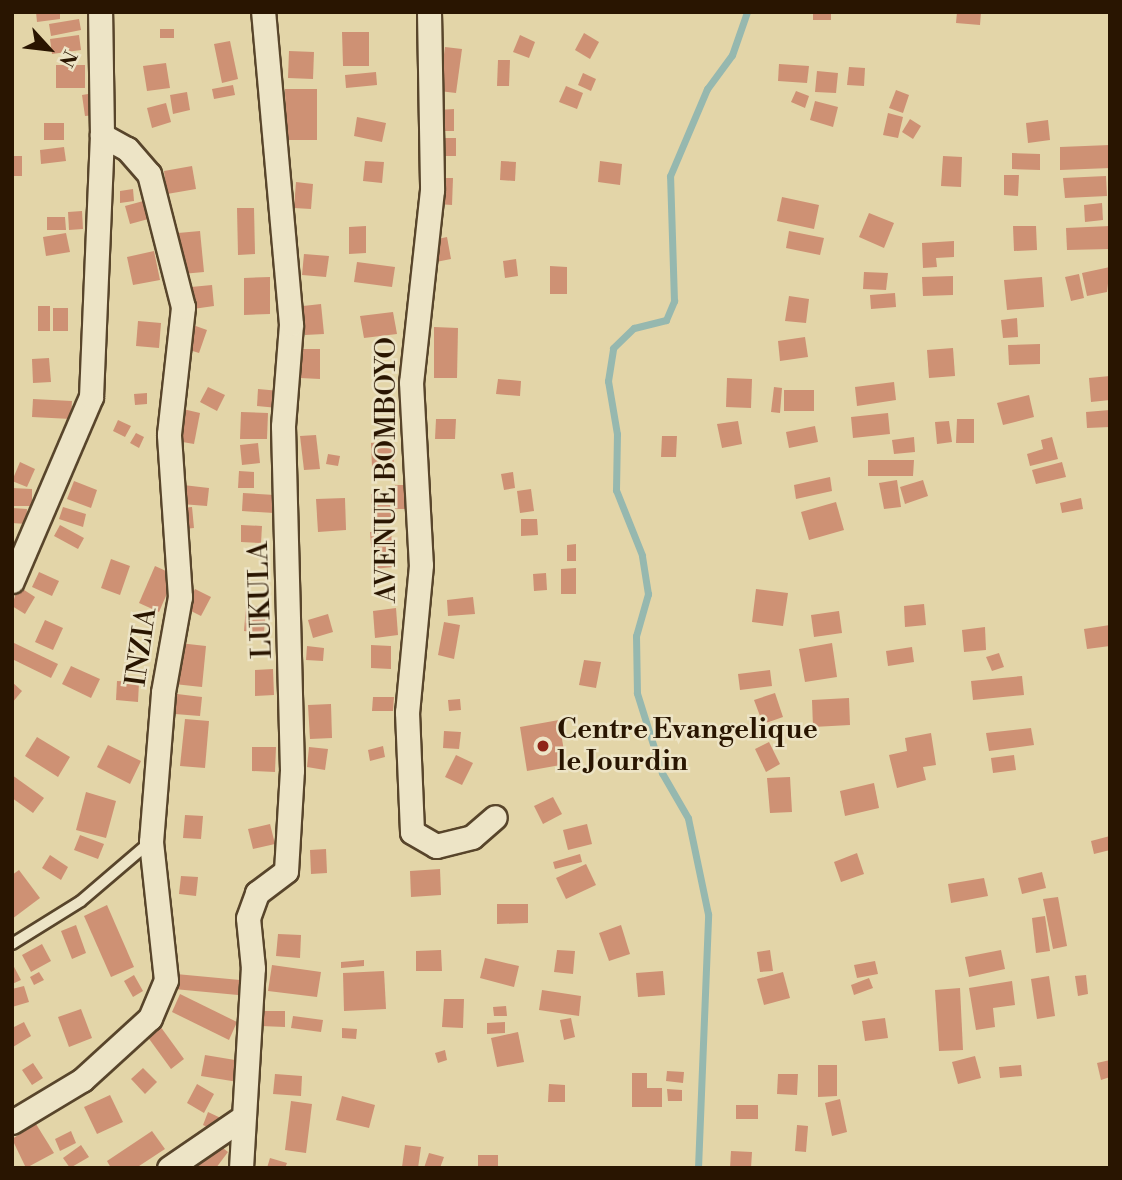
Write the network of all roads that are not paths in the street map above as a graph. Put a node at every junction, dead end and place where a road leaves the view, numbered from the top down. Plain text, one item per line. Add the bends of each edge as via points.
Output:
1 (100, 12) edge
2 (263, 12) edge
3 (429, 12) edge
4 (102, 135) junction
5 (12, 581) edge
6 (495, 817) dead end
7 (151, 842) junction
8 (12, 944) edge
9 (239, 1120) junction
10 (12, 1122) edge
11 (169, 1168) edge
12 (242, 1168) edge

1 - 4 street
2 - 9 street, LUKULA via 291,324 283,426 292,769 286,871 257,893 248,918 248,1096
3 - 6 street, AVENUE BOMBOYO via 432,190 411,382 421,565 407,712 412,832 436,846 472,837
4 - 5 street via 90,397
4 - 7 street, INZIA via 127,149 149,174 183,307 169,434 180,597 163,692
7 - 8 lane via 80,901
7 - 10 street, INZIA via 166,947 162,1000 82,1080
9 - 11 street
9 - 12 street, LUKULA

